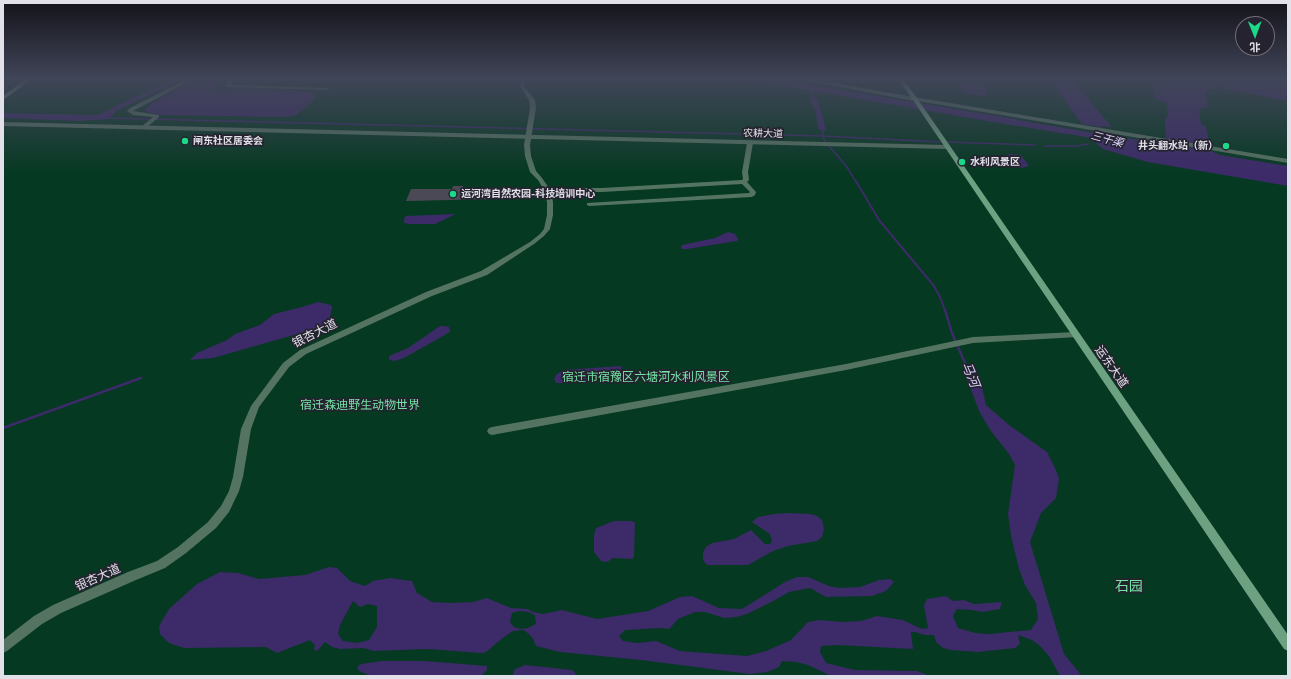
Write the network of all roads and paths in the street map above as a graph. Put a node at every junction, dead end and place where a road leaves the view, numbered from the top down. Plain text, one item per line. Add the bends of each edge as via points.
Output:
1 (131, 111) edge
2 (533, 111) edge
3 (923, 111) edge
4 (981, 111) edge
5 (3, 124) edge
6 (144, 127) junction
7 (529, 131) junction
8 (750, 143) junction
9 (947, 147) junction
10 (1288, 161) edge
11 (743, 182) junction
12 (547, 190) junction
13 (589, 204) dead end
14 (1075, 334) junction
15 (492, 431) dead end
16 (1288, 645) edge
17 (3, 647) edge

1 - 6 street via 156,115
2 - 7 street, 银杏大道
3 - 9 main road, 运东大道
4 - 10 street
5 - 6 street, 农耕大道
6 - 7 street, 农耕大道
7 - 8 street, 农耕大道
7 - 12 street, 银杏大道 via 528,156 533,172
8 - 9 street, 农耕大道
8 - 11 street via 746,180
9 - 14 main road, 运东大道
11 - 12 street via 602,190
11 - 13 street via 753,192 752,195
12 - 17 street, 银杏大道 via 550,215 547,229 532,243 484,273 429,294 339,335 303,352 286,365 255,406 246,429 238,477 225,509 200,536 161,565 38,620
14 - 15 street via 973,340 846,367
14 - 16 main road, 运东大道

